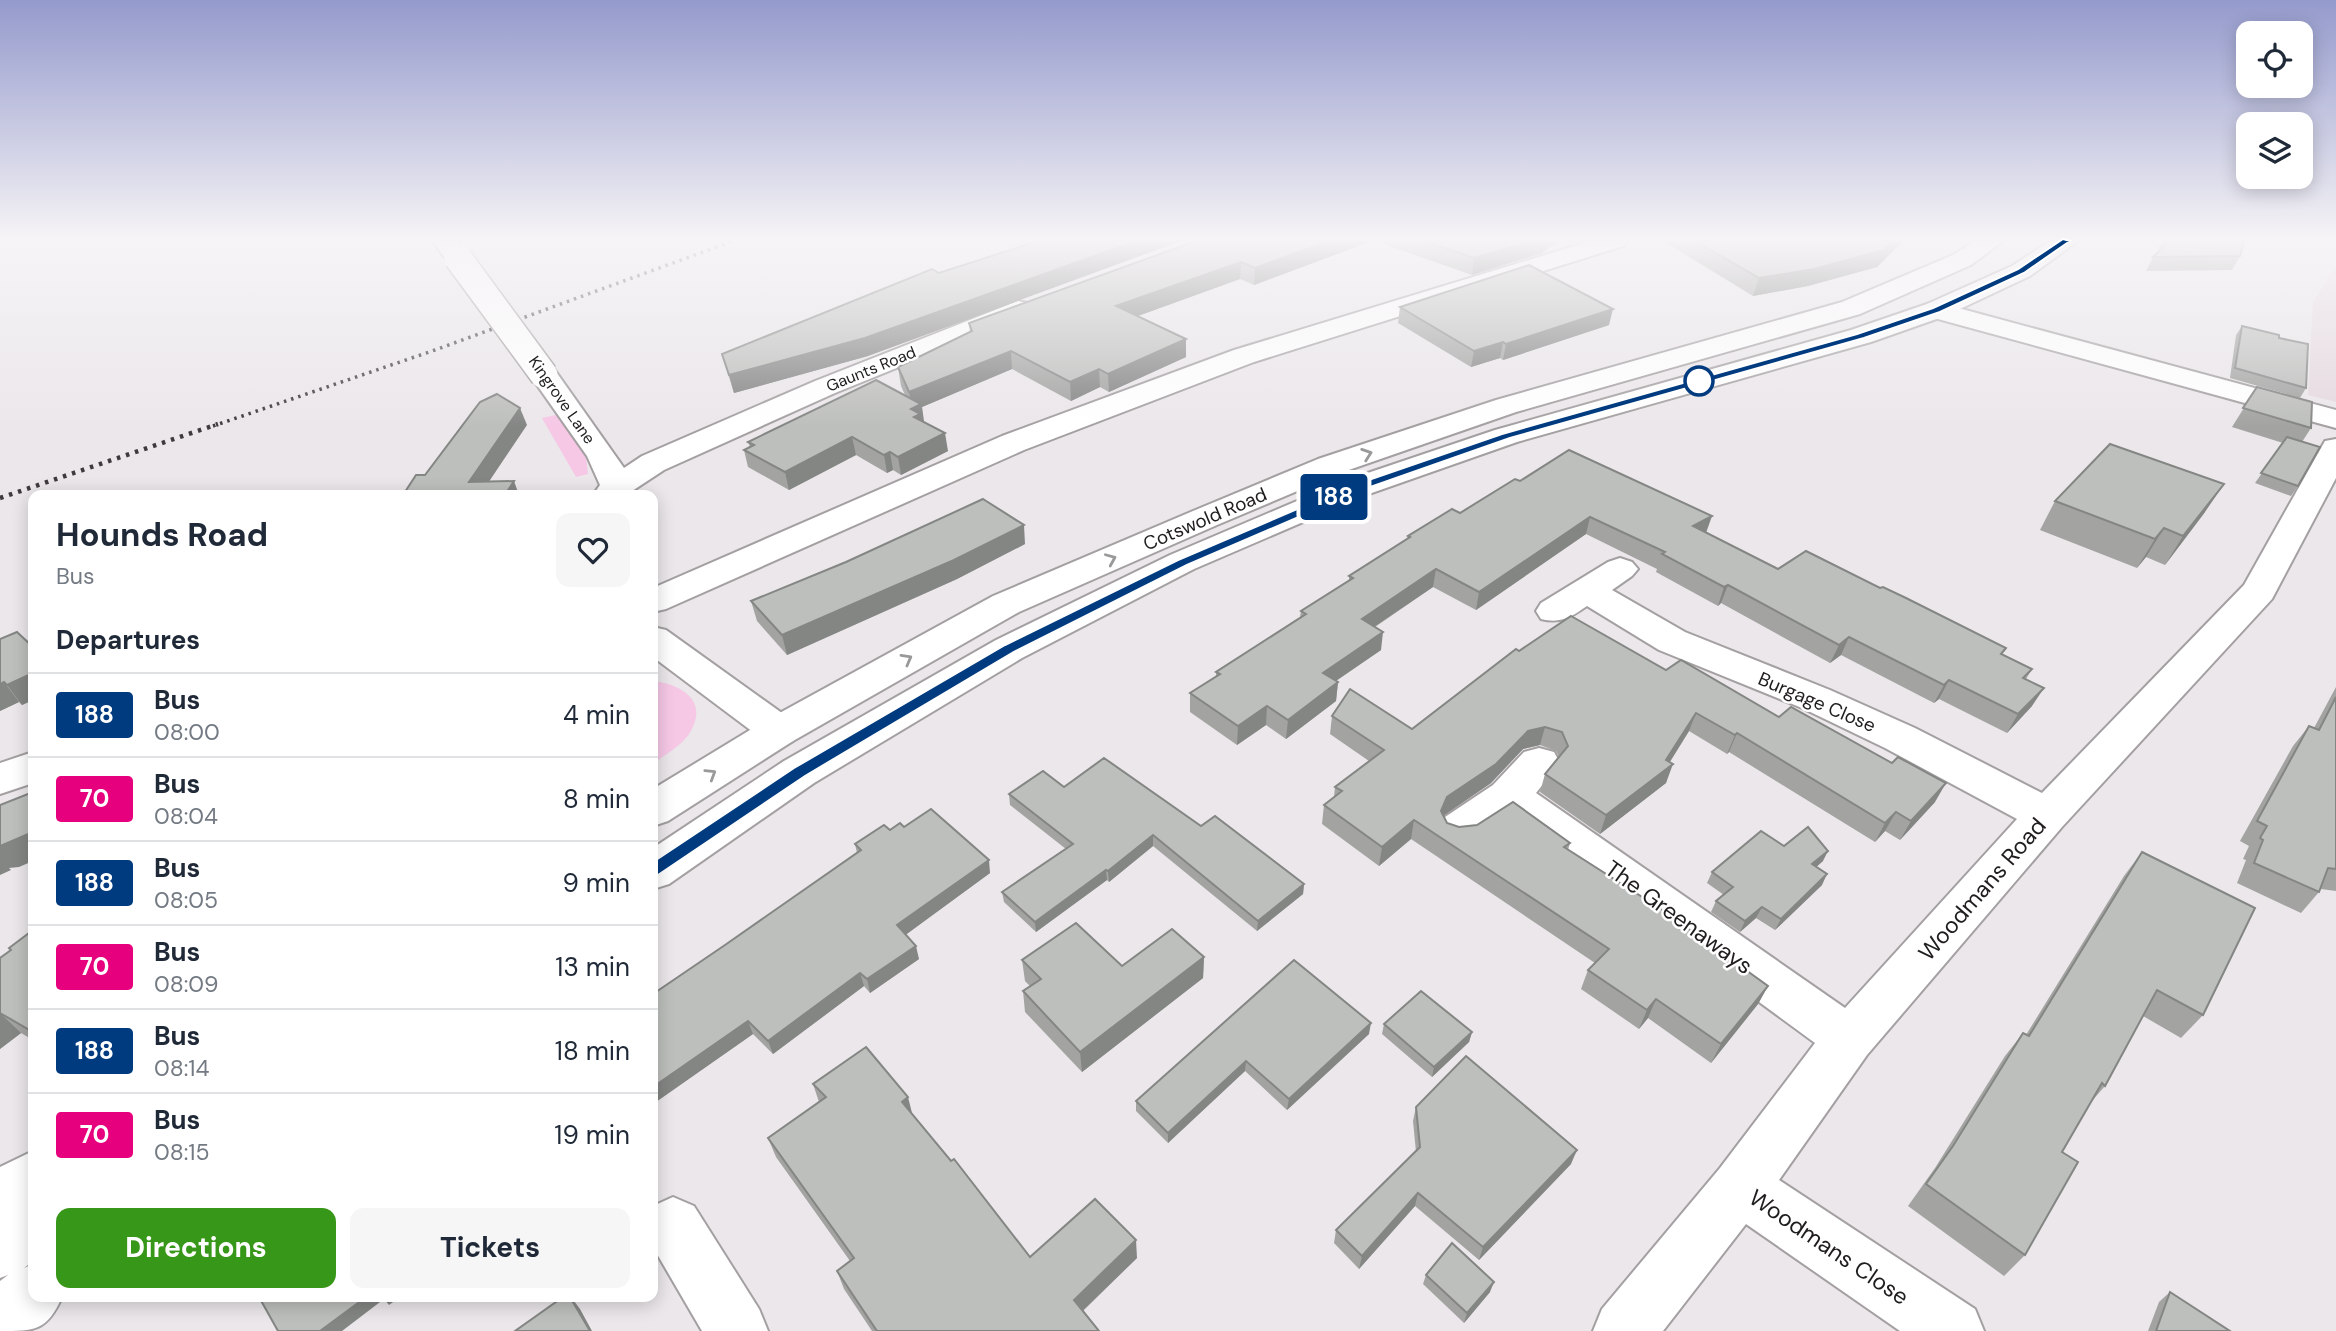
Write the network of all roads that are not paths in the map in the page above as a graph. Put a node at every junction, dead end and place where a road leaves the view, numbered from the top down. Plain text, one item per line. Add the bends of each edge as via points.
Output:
1 (491, 303) edge
2 (1034, 303) edge
3 (1415, 303) edge
4 (1863, 303) edge
5 (1894, 303) edge
6 (1908, 303) edge
7 (1951, 303) edge
8 (1852, 308) junction
9 (1936, 310) junction
10 (2336, 419) edge
11 (2336, 448) edge
12 (613, 490) edge
13 (614, 490) edge
14 (658, 599) edge
15 (1554, 611) dead end
16 (658, 644) edge
17 (779, 731) junction
18 (1539, 763) dead end
19 (28, 769) edge
20 (0, 779) edge
21 (1508, 796) junction
22 (658, 807) edge
23 (2047, 815) junction
24 (1461, 829) edge
25 (658, 868) edge
26 (1849, 1039) junction
27 (28, 1181) edge
28 (1740, 1187) junction
29 (0, 1200) edge
30 (673, 1226) dead end
31 (28, 1229) edge
32 (0, 1249) edge
33 (28, 1298) edge
34 (0, 1318) edge
35 (737, 1331) edge
36 (1624, 1331) edge
37 (1953, 1331) edge

1 - 12 street, Kingrove Lane, bridge via 602,456
2 - 13 street, Gaunts Road via 825,387 653,463
3 - 14 street via 1244,356 1013,443
4 - 8 street, Cotswold Road
5 - 8 street
6 - 9 street
7 - 9 street, Cotswold Road
17 -> 8 street, Cotswold Road via 1006,604 1329,467 1506,406
9 - 10 street
9 - 25 street, Cotswold Road via 1861,336 1506,436 1355,488 1182,562 1009,649 799,772
11 - 23 street, Woodmans Road via 2259,591
15 - 23 street, Burgage Close via 1604,580 1672,641 1816,699
16 - 17 street
22 -> 17 street, Cotswold Road
18 - 21 street
19 - 20 street
21 - 24 street
21 - 26 street, The Greenaways
23 - 26 street, Woodmans Road
26 - 28 street, Woodmans Road
27 - 29 street
28 - 36 street, Woodmans Road
28 - 37 street, Woodmans Close
30 - 35 street
31 - 32 street
33 - 34 street

